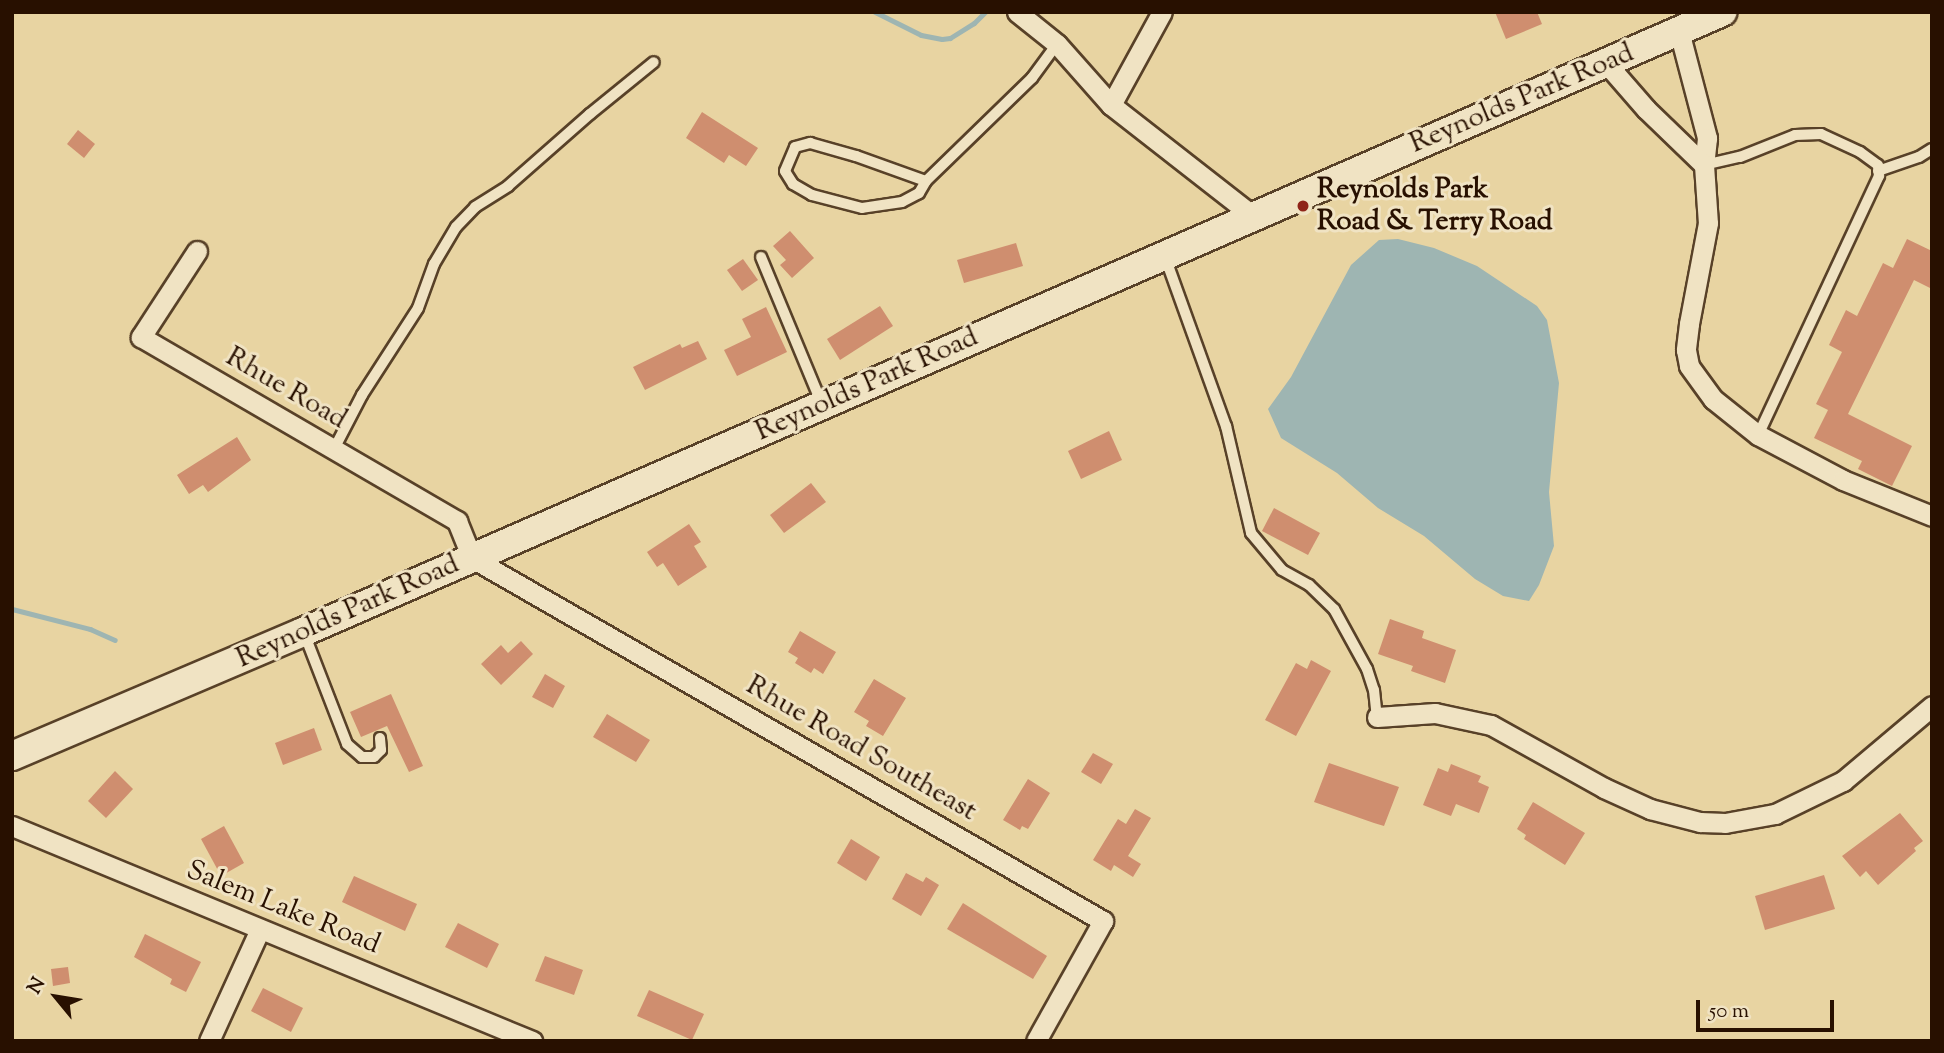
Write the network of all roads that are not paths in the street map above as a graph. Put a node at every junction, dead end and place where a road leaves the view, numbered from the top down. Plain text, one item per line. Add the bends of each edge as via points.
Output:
1 (1017, 12) edge
2 (1162, 12) edge
3 (1722, 12) edge
4 (1679, 31) junction
5 (1057, 44) junction
6 (654, 62) dead end
7 (1606, 63) junction
8 (1111, 105) junction
9 (1932, 149) edge
10 (1704, 165) junction
11 (1878, 171) junction
12 (926, 181) junction
13 (1253, 216) junction
14 (197, 251) dead end
15 (1164, 255) junction
16 (761, 257) dead end
17 (822, 404) junction
18 (1758, 435) junction
19 (334, 449) junction
20 (1932, 516) edge
21 (472, 558) junction
22 (303, 632) junction
23 (1932, 706) edge
24 (1377, 717) joint
25 (380, 738) dead end
26 (12, 756) edge
27 (12, 826) edge
28 (260, 929) junction
29 (209, 1041) edge
30 (532, 1041) edge
31 (1036, 1041) edge

1 - 5 street
2 - 8 street
3 - 4 main road, Reynolds Park Road
4 - 7 main road, Reynolds Park Road
4 - 10 street via 1707,138
5 - 8 street
5 - 12 lane via 1032,78
6 - 19 lane via 456,227 434,264 418,307
7 - 10 street
7 - 13 main road, Reynolds Park Road
8 - 13 street
9 - 11 lane
10 - 11 lane via 1795,135 1821,134 1860,152 1878,165
10 - 18 street via 1708,223 1689,324 1689,366 1713,399
11 - 18 lane
12 - 12 lane via 810,143 795,147 785,172 793,184 812,195 862,208 902,202 919,193
13 - 15 main road, Reynolds Park Road
14 - 19 street, Rhue Road via 141,337
15 - 17 main road, Reynolds Park Road
15 - 24 lane via 1226,426 1251,533 1282,570 1309,585 1334,609 1367,669
16 - 17 lane
17 - 21 main road, Reynolds Park Road
18 - 20 street via 1843,480
19 - 21 street, Rhue Road via 457,521
21 - 22 main road, Reynolds Park Road
21 - 31 street, Rhue Road Southeast via 1103,921
22 - 25 lane via 347,744 362,757 374,757 381,750
22 - 26 main road, Reynolds Park Road
23 - 24 street via 1871,761 1834,786 1775,814 1726,823 1700,822 1650,809 1492,725 1434,713
27 - 28 street, Salem Lake Road
28 - 29 street
28 - 30 street, Salem Lake Road

